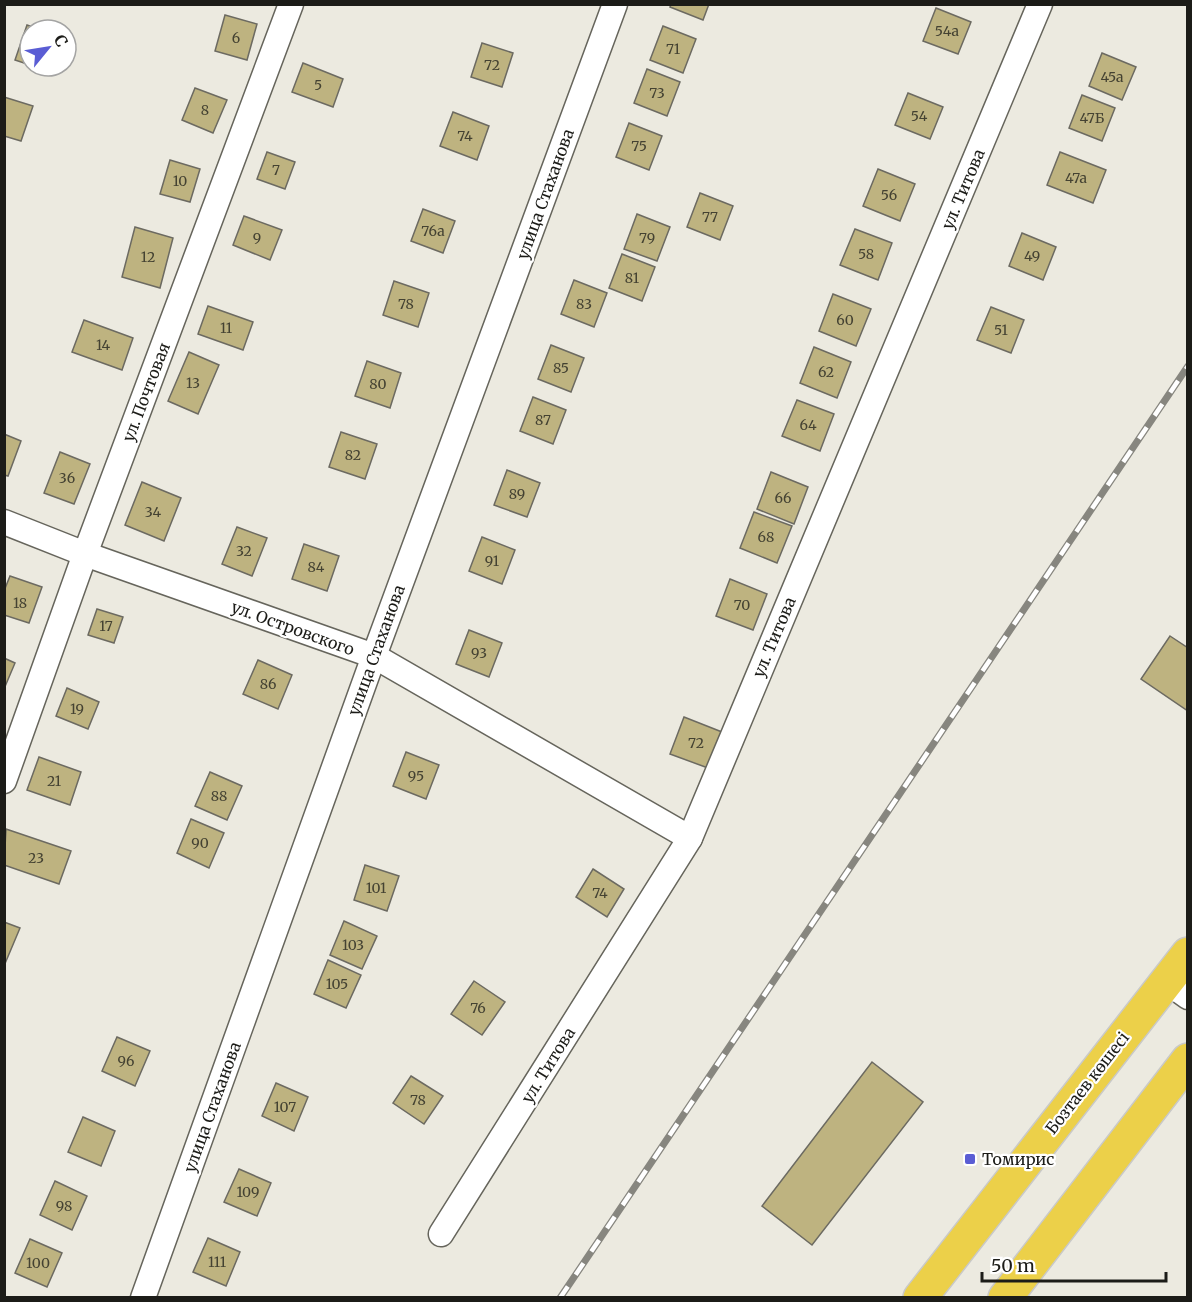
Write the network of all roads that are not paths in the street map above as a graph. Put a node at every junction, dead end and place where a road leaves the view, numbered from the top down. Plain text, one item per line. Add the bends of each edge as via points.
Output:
1 (291, 4) edge
2 (615, 4) edge
3 (1040, 4) edge
4 (4, 522) edge
5 (85, 554) junction
6 (374, 656) junction
7 (4, 781) edge
8 (690, 838) junction
9 (1188, 954) edge
10 (1177, 990) edge
11 (1188, 1060) edge
12 (441, 1234) dead end
13 (143, 1298) edge
14 (920, 1298) edge
15 (1005, 1298) edge

1 - 5 street, ул. Почтовая
2 - 6 street, улица Стаханова
3 - 8 street, ул. Титова
4 - 5 street, ул. Островского
5 - 6 street, ул. Островского
5 - 7 street, ул. Почтовая
6 - 8 street, ул. Островского
6 - 13 street, улица Стаханова
8 - 12 street, ул. Титова
9 - 10 highway, Бозтаев көшесі
10 - 14 highway, Бозтаев көшесі
11 - 15 highway

